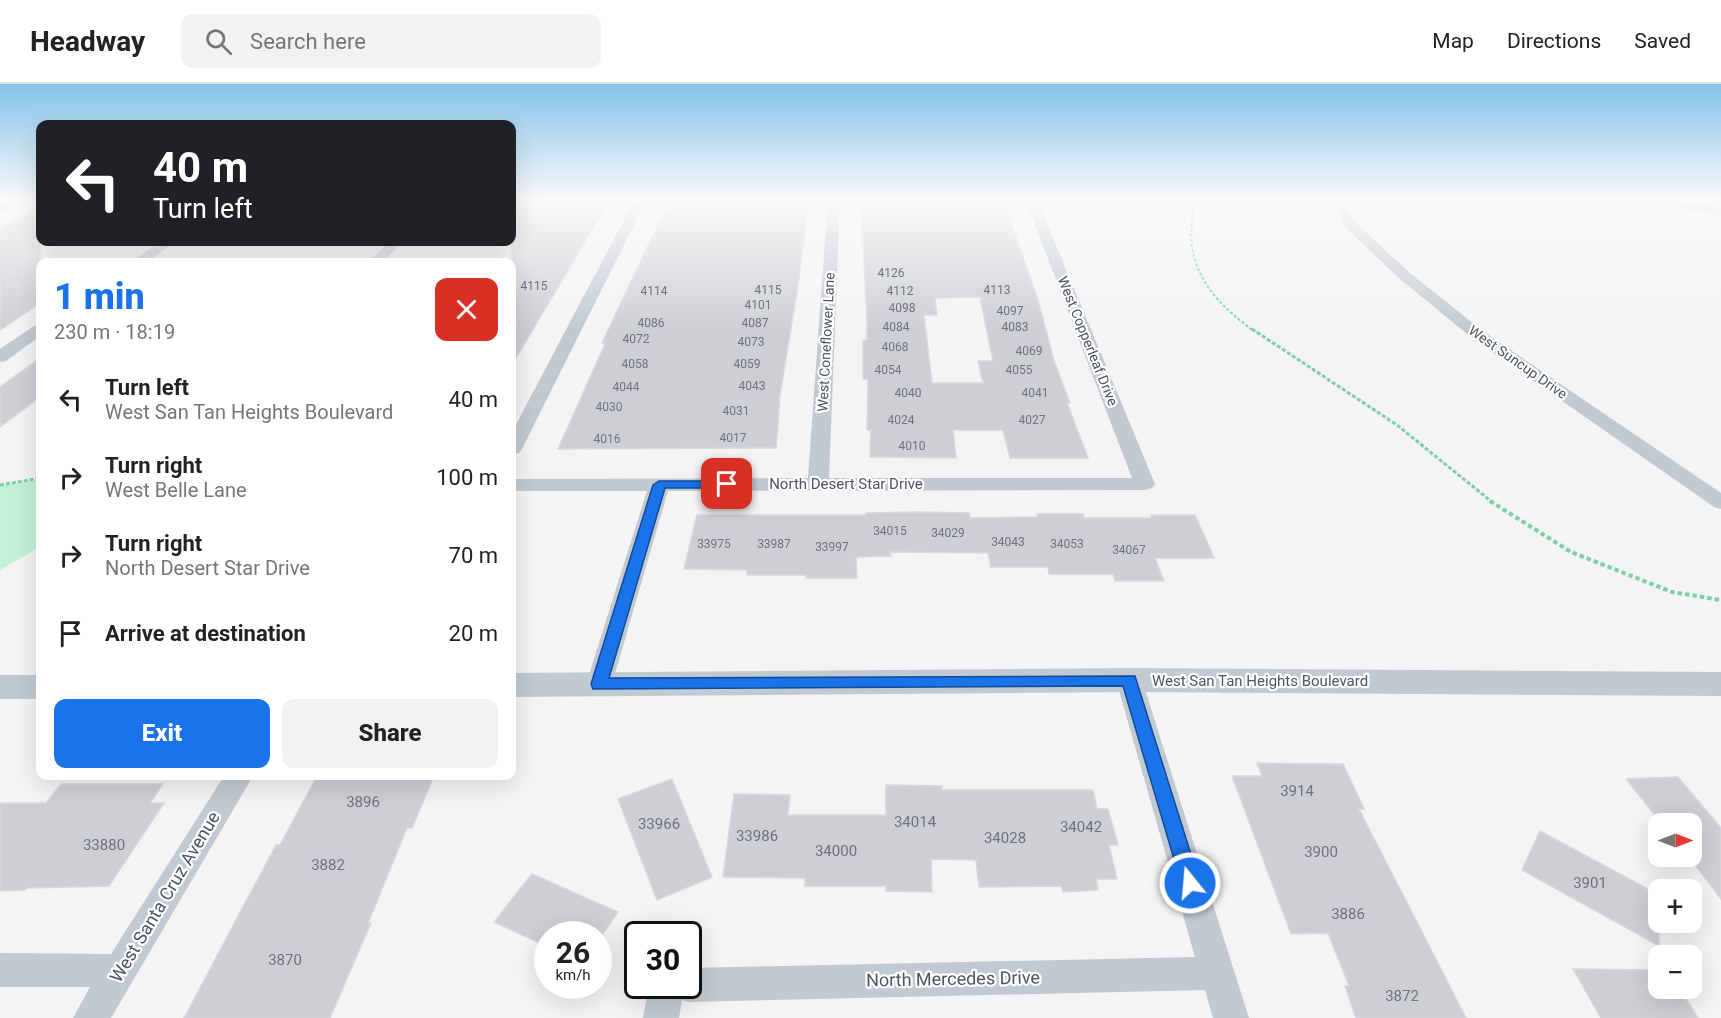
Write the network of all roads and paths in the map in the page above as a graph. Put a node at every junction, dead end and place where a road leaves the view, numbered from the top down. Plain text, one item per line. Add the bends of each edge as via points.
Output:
1 (619, 243) edge
2 (832, 243) edge
3 (1048, 243) edge
4 (1192, 243) edge
5 (1370, 243) edge
6 (162, 246) edge
7 (392, 246) edge
8 (144, 258) edge
9 (379, 258) edge
10 (36, 332) edge
11 (0, 357) edge
12 (516, 441) edge
13 (36, 479) edge
14 (818, 484) junction
15 (1145, 484) joint
16 (0, 485) edge
17 (516, 485) edge
18 (659, 485) junction
19 (1721, 503) edge
20 (1721, 600) edge
21 (1129, 680) junction
22 (599, 684) junction
23 (1721, 684) edge
24 (516, 685) edge
25 (0, 687) edge
26 (36, 687) edge
27 (236, 780) edge
28 (0, 970) edge
29 (120, 971) junction
30 (1218, 973) junction
31 (702, 985) edge
32 (664, 999) edge
33 (91, 1018) edge
34 (661, 1018) edge
35 (1231, 1018) edge

1 - 12 street
2 - 14 street, West Coneflower Lane
3 - 15 street, West Copperleaf Drive
4 - 20 path via 1197,268 1227,311 1398,425 1490,501 1571,552 1672,592
5 - 19 street, West Suncup Drive via 1478,335
6 - 8 street
7 - 9 street
10 - 11 street
13 - 16 path
14 - 15 street, North Desert Star Drive
14 - 18 street, North Desert Star Drive
17 - 18 street, North Desert Star Drive
18 - 22 street
21 - 22 street, West San Tan Heights Boulevard
21 - 23 street, West San Tan Heights Boulevard
21 - 30 street
22 - 24 street, West San Tan Heights Boulevard
25 - 26 street
27 - 29 street, West Santa Cruz Avenue
28 - 29 street
29 - 33 street, West Santa Cruz Avenue
30 - 31 street, North Mercedes Drive
30 - 35 street
32 - 34 street

